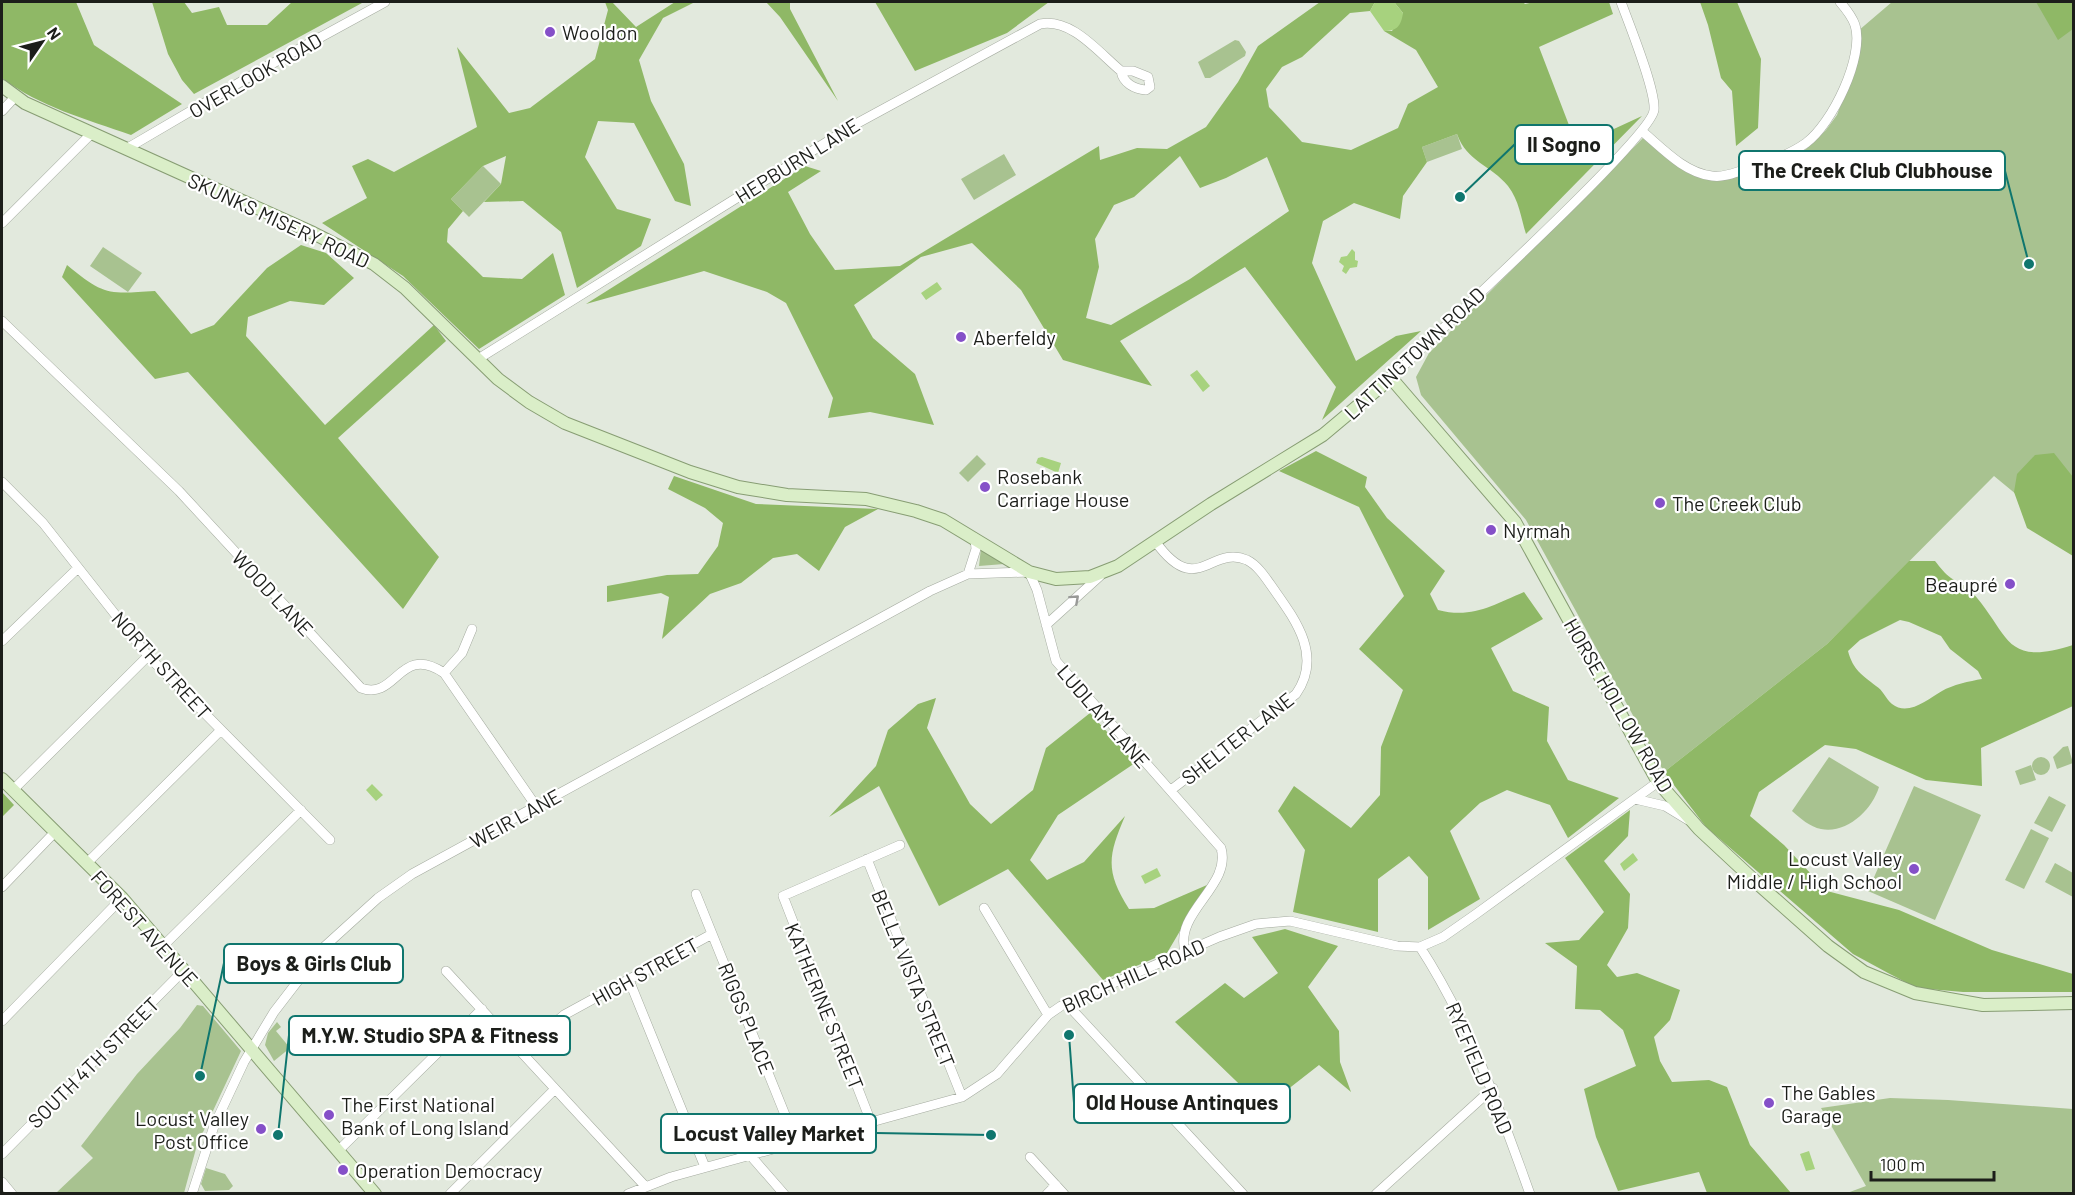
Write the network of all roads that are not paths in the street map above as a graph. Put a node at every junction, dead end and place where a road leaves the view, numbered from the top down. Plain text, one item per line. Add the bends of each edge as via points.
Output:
1 (385, 2) edge
2 (1621, 2) edge
3 (1840, 2) edge
4 (1121, 71) dead end
5 (2, 86) edge
6 (15, 97) junction
7 (2, 111) edge
8 (1643, 132) junction
9 (91, 134) junction
10 (126, 149) junction
11 (2, 223) edge
12 (2, 321) edge
13 (478, 359) junction
14 (1391, 378) junction
15 (2, 482) edge
16 (975, 538) junction
17 (1155, 541) junction
18 (78, 568) junction
19 (1029, 572) junction
20 (1103, 573) junction
21 (968, 574) junction
22 (1046, 624) junction
23 (472, 629) dead end
24 (2, 641) edge
25 (148, 656) junction
26 (444, 673) junction
27 (221, 730) junction
28 (2, 779) edge
29 (1658, 782) junction
30 (13, 790) junction
31 (1171, 790) junction
32 (1635, 799) junction
33 (536, 806) junction
34 (301, 810) junction
35 (1693, 823) junction
36 (56, 832) junction
37 (330, 840) dead end
38 (900, 845) dead end
39 (867, 860) junction
40 (87, 863) junction
41 (2, 887) edge
42 (696, 894) dead end
43 (122, 898) junction
44 (984, 908) dead end
45 (712, 934) junction
46 (163, 946) junction
47 (1420, 948) junction
48 (1185, 951) junction
49 (184, 970) junction
50 (446, 970) dead end
51 (629, 980) junction
52 (1066, 1003) junction
53 (2073, 1003) edge
54 (482, 1009) junction
55 (1048, 1015) junction
56 (2, 1022) edge
57 (252, 1050) junction
58 (520, 1051) junction
59 (1493, 1088) junction
60 (555, 1089) junction
61 (962, 1097) junction
62 (871, 1122) junction
63 (796, 1142) junction
64 (338, 1151) junction
65 (2, 1154) edge
66 (750, 1155) junction
67 (1030, 1157) dead end
68 (705, 1167) junction
69 (2, 1182) edge
70 (1056, 1185) junction
71 (645, 1186) junction
72 (1378, 1193) edge
73 (12, 1194) edge
74 (192, 1194) edge
75 (375, 1194) edge
76 (450, 1194) edge
77 (628, 1194) edge
78 (784, 1194) edge
79 (1047, 1194) edge
80 (1064, 1194) edge
81 (1244, 1194) edge
82 (1530, 1194) edge

1 - 10 street, OVERLOOK ROAD
2 - 8 street, LATTINGTOWN ROAD via 1654,99 1651,121
3 - 8 street via 1856,26 1853,58 1836,106 1823,127 1805,143 1757,166 1712,176 1676,160
4 - 13 street, HEPBURN LANE via 1064,26 1040,24 854,125
5 - 6 main road, SKUNKS MISERY ROAD
6 - 7 street
6 - 9 main road, SKUNKS MISERY ROAD
8 - 14 street, LATTINGTOWN ROAD
9 - 10 main road, SKUNKS MISERY ROAD
9 - 11 street
10 - 13 main road, SKUNKS MISERY ROAD via 374,264 405,288
12 - 26 street, WOOD LANE via 179,491 361,688 382,687 410,666 421,663
13 - 16 main road, SKUNKS MISERY ROAD via 529,402 565,423 690,472 759,491 888,503 943,520
14 - 17 main road, LATTINGTOWN ROAD via 1323,435
14 - 29 main road, HORSE HOLLOW ROAD via 1515,522
15 - 18 street, NORTH STREET via 43,523
16 - 19 main road, SKUNKS MISERY ROAD
16 - 21 street via 976,549
17 - 20 main road, LATTINGTOWN ROAD
17 - 31 street, SHELTER LANE via 1168,559 1183,568 1235,558 1253,564 1296,621 1308,660 1306,676 1296,694
18 - 24 street
18 - 25 street, NORTH STREET
19 - 20 main road, LATTINGTOWN ROAD via 1071,579
19 - 21 street, WEIR LANE
19 - 22 street, LUDLAM LANE
22 -> 20 street
21 - 33 street, WEIR LANE via 930,591
22 - 31 street, LUDLAM LANE via 1051,651 1063,672
23 - 26 street via 462,652
25 - 27 street, NORTH STREET
25 - 30 street
26 - 33 street
27 - 34 street, NORTH STREET
27 - 40 street
28 - 30 main road, FOREST AVENUE
29 - 32 street
29 - 35 main road, HORSE HOLLOW ROAD
30 - 36 main road, FOREST AVENUE
31 - 48 street, LUDLAM LANE via 1210,833 1224,857 1222,868 1187,924 1183,935
32 - 35 street via 1665,806
32 - 47 street via 1460,926
33 - 57 street, WEIR LANE via 412,874 356,917 324,947 292,986
34 - 37 street, NORTH STREET
34 - 46 street
35 - 53 main road, HORSE HOLLOW ROAD via 1811,931 1864,972 1915,993 1962,1003
36 - 40 main road, FOREST AVENUE
36 - 41 street
38 - 39 street
39 - 61 street, BELLA VISTA STREET
39 - 62 street, KATHERINE STREET via 788,891 783,899
40 - 43 main road, FOREST AVENUE
42 - 45 street, RIGGS PLACE
43 - 46 main road, FOREST AVENUE
43 - 56 street
44 - 55 street
45 - 51 street, HIGH STREET
45 - 63 street, RIGGS PLACE
46 - 49 main road, FOREST AVENUE
47 - 48 street, BIRCH HILL ROAD via 1281,920 1244,928
47 - 59 street, RYEFIELD ROAD via 1468,1031
48 - 52 street, BIRCH HILL ROAD
49 - 57 main road, FOREST AVENUE
49 - 65 street, SOUTH 4TH STREET
50 - 54 street
51 - 58 street, HIGH STREET via 564,1015
51 - 68 street
52 - 55 street, BIRCH HILL ROAD
52 - 81 street
54 - 58 street
54 - 64 street
55 - 61 street, BIRCH HILL ROAD via 997,1074
57 - 64 main road, FOREST AVENUE
57 - 74 street, WEIR LANE via 214,1126
58 - 60 street
59 - 72 street
59 - 82 street, RYEFIELD ROAD
60 - 71 street
60 - 76 street
61 - 62 street, BIRCH HILL ROAD
62 - 63 street, BIRCH HILL ROAD
63 - 66 street, BIRCH HILL ROAD
64 - 75 main road, FOREST AVENUE
66 - 68 street, BIRCH HILL ROAD
66 - 78 street
67 - 70 street
68 - 71 street, BIRCH HILL ROAD
69 - 73 street
70 - 79 street
70 - 80 street
71 - 77 street, BIRCH HILL ROAD

